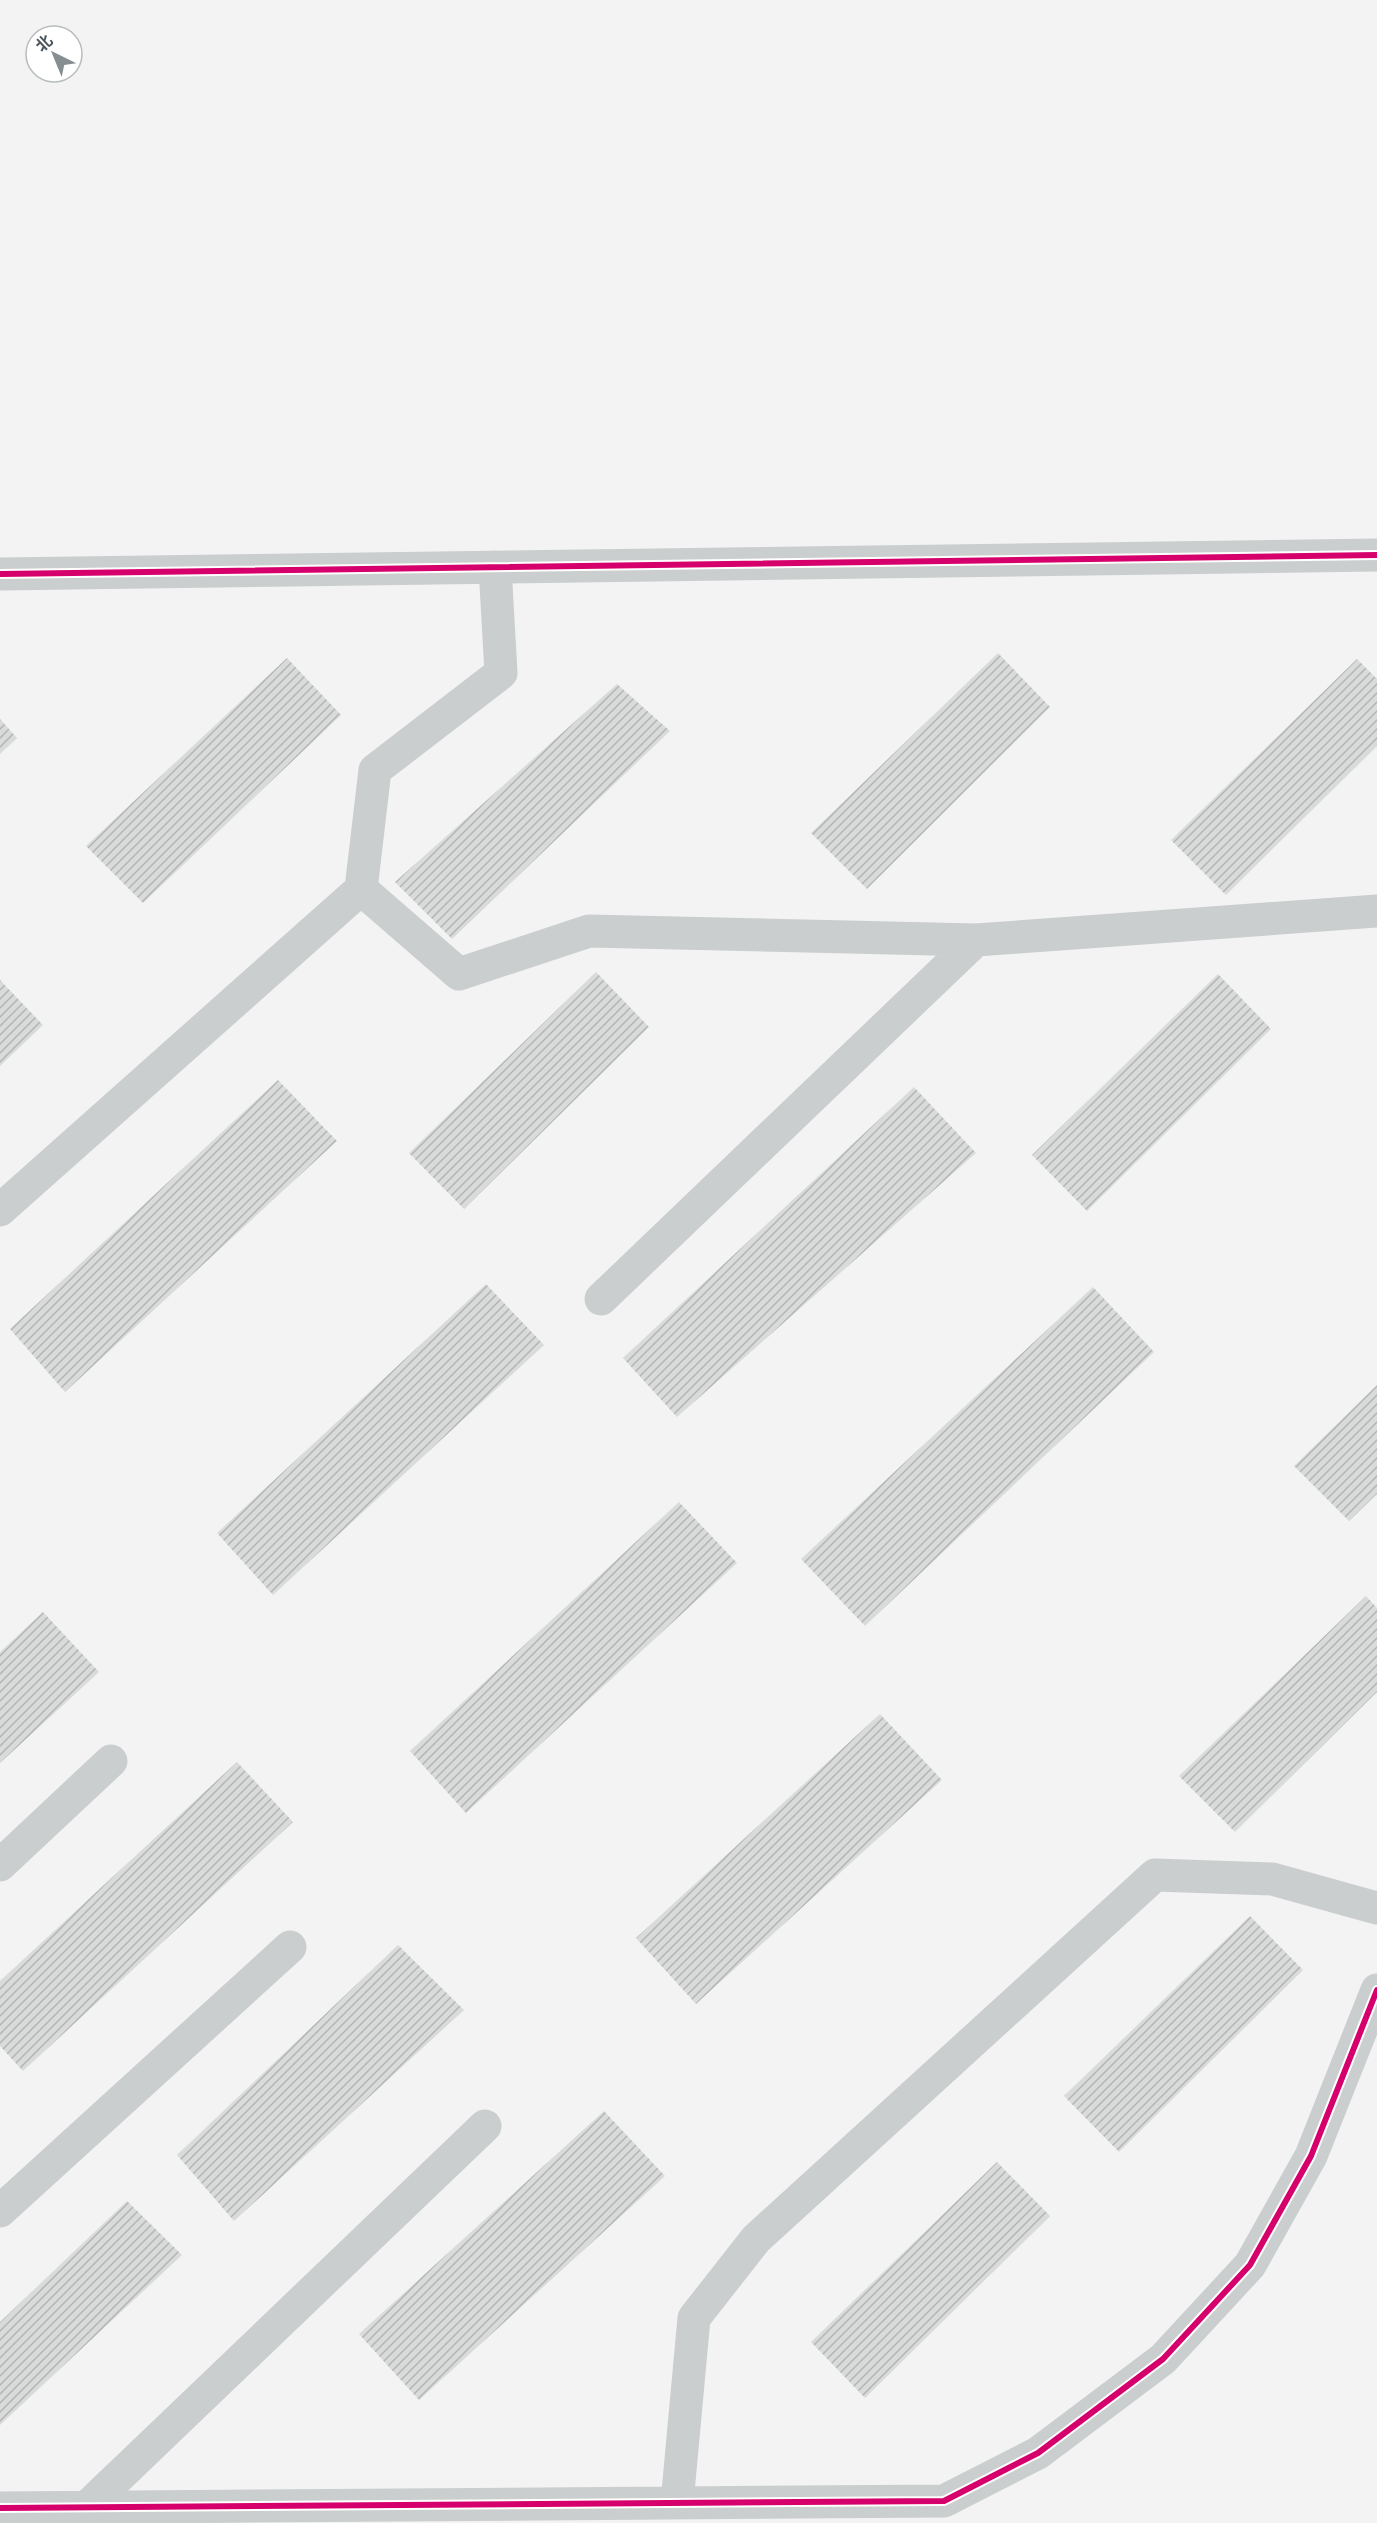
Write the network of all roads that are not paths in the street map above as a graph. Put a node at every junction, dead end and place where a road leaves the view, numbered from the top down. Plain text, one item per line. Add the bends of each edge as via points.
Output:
1 (1377, 555) edge
2 (495, 567) junction
3 (0, 574) edge
4 (361, 889) junction
5 (1377, 911) edge
6 (976, 940) junction
7 (0, 1210) edge
8 (601, 1299) dead end
9 (111, 1761) dead end
10 (0, 1865) edge
11 (1377, 1908) edge
12 (290, 1947) dead end
13 (1377, 1990) edge
14 (485, 2126) dead end
15 (0, 2211) edge
16 (677, 2503) junction
17 (87, 2507) junction
18 (0, 2508) edge

1 - 2 street
2 - 3 street
2 - 4 street via 501,673 375,770
4 - 6 street via 459,974 590,931
4 - 7 street
5 - 6 street
6 - 8 street
9 - 10 street
11 - 16 street via 1272,1879 1155,1875 756,2239 694,2318
12 - 15 street
13 - 16 street via 1311,2156 1250,2265 1163,2359 1038,2453 944,2501
14 - 17 street
16 - 17 street
17 - 18 street

